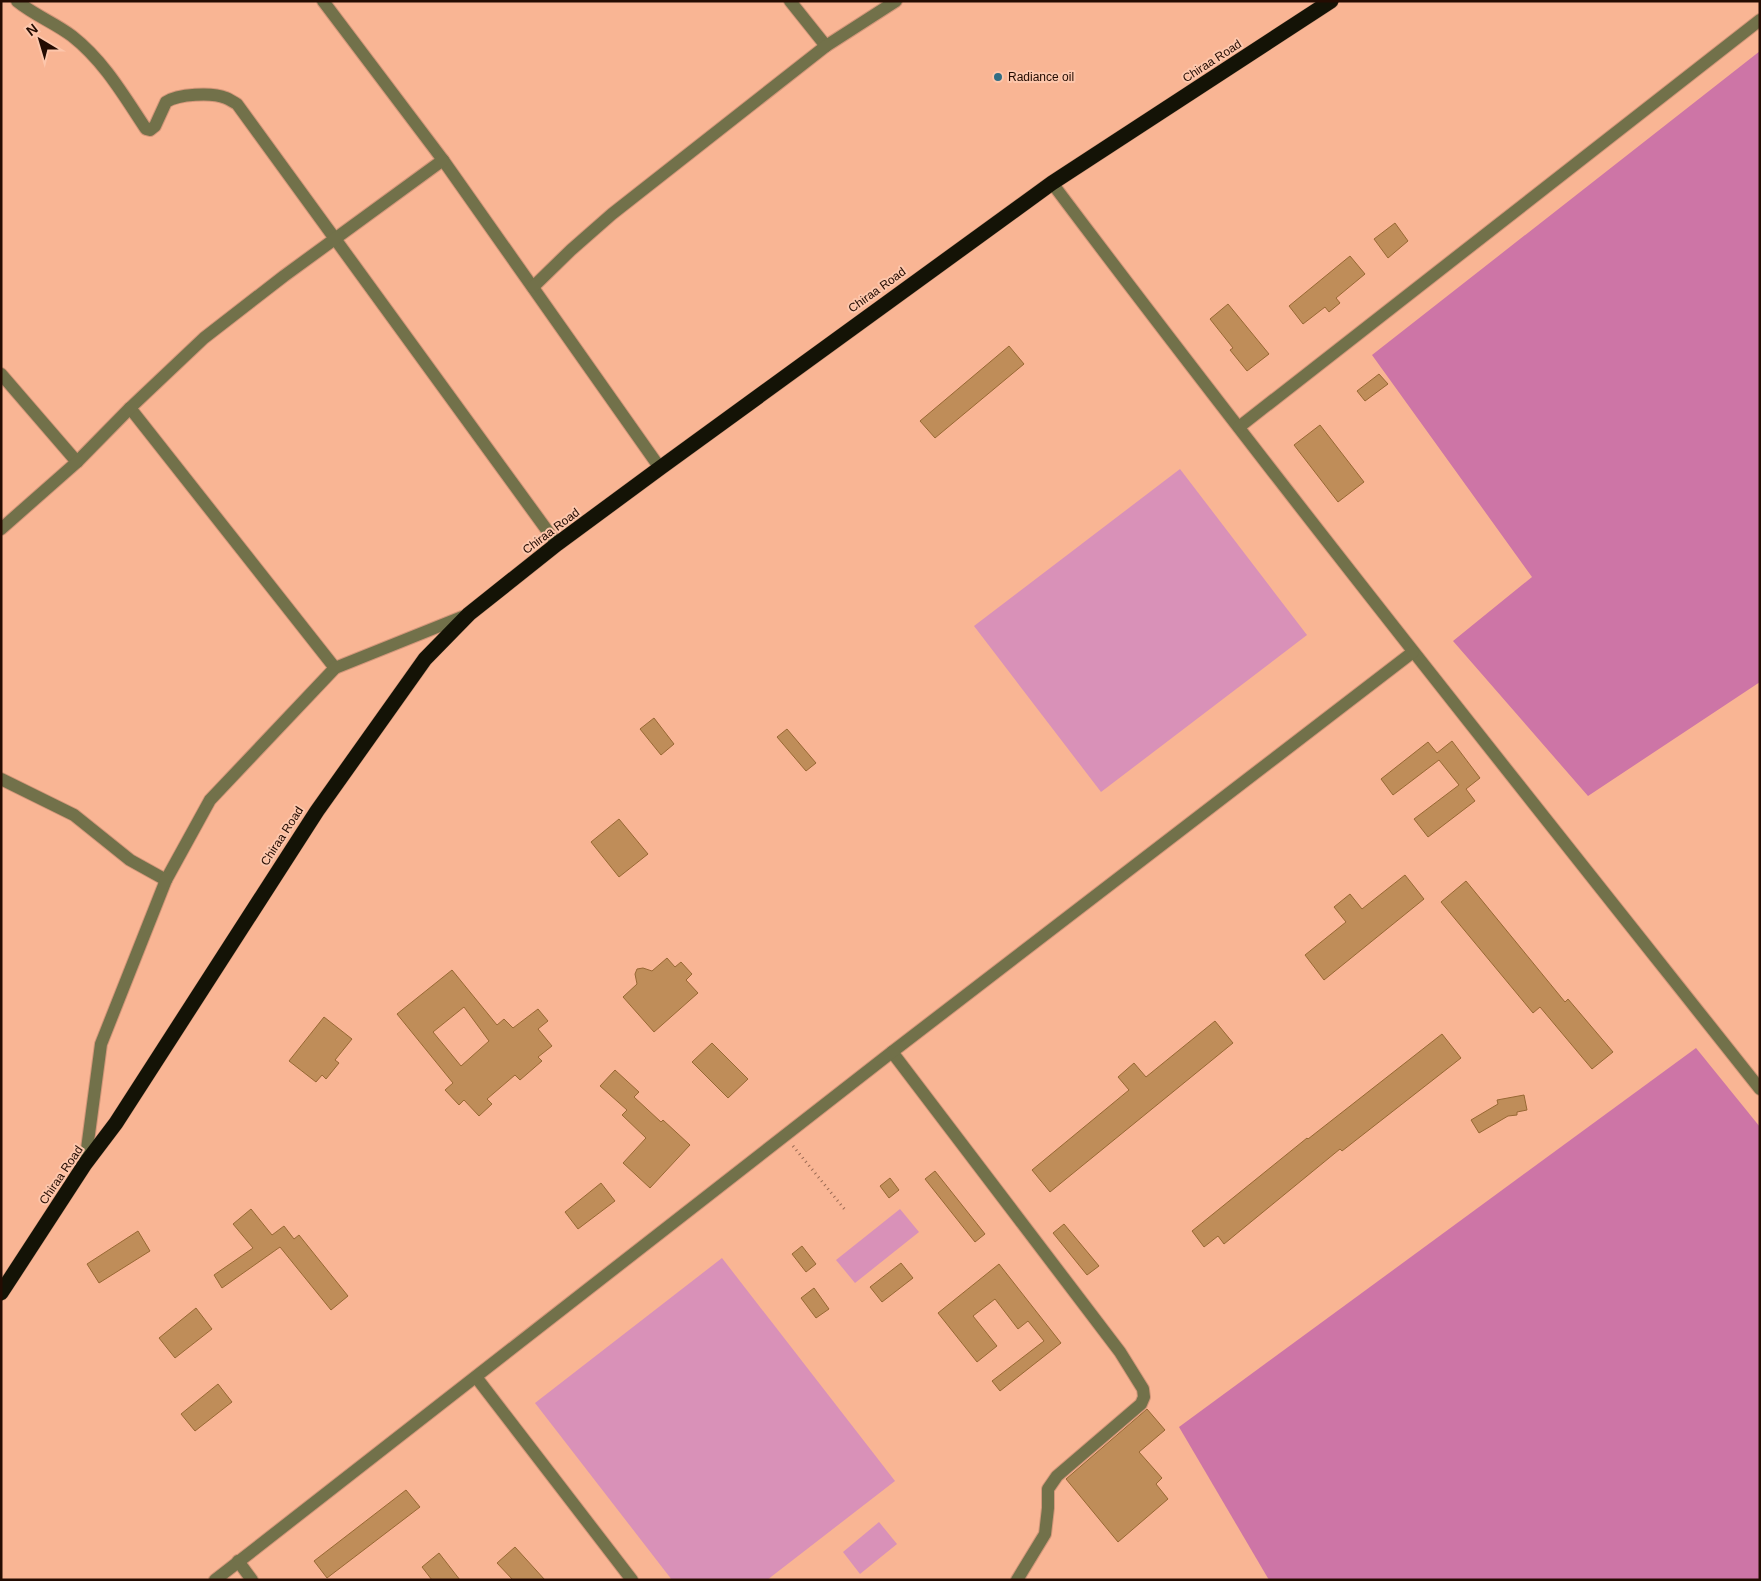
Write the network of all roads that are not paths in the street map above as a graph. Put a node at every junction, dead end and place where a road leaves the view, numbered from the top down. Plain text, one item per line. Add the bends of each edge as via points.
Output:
1 (17, 1) edge
2 (323, 1) edge
3 (790, 1) edge
4 (896, 1) edge
5 (1331, 1) edge
6 (1760, 20) edge
7 (826, 46) junction
8 (443, 160) junction
9 (1052, 183) junction
10 (336, 238) junction
11 (533, 287) junction
12 (1, 374) edge
13 (130, 408) junction
14 (1239, 427) junction
15 (77, 462) junction
16 (660, 468) junction
17 (1, 529) edge
18 (557, 544) junction
19 (468, 614) junction
20 (1414, 652) junction
21 (334, 668) junction
22 (1, 779) edge
23 (166, 880) junction
24 (892, 1052) junction
25 (1760, 1089) edge
26 (86, 1164) junction
27 (1, 1293) edge
28 (476, 1377) junction
29 (238, 1561) junction
30 (215, 1580) edge
31 (252, 1580) edge
32 (632, 1580) edge
33 (1018, 1580) edge

1 - 10 street via 71,35 95,56 146,129 155,126 166,102 178,97 208,94 225,97 236,104
2 - 8 street
3 - 7 street
4 - 7 street
5 - 9 highway, Chiraa Road
6 - 14 street
7 - 11 street via 612,214
8 - 10 street
8 - 11 street
9 - 14 street
9 - 16 highway, Chiraa Road
10 - 13 street via 204,338
10 - 18 street
11 - 16 street
12 - 15 street
13 - 15 street
13 - 21 street
14 - 20 street
15 - 17 street
16 - 18 highway, Chiraa Road
18 - 19 highway, Chiraa Road
19 - 21 street
19 - 26 highway, Chiraa Road via 424,659 317,810 116,1123
20 - 24 street
20 - 25 street
21 - 23 street via 210,800
22 - 23 street via 74,814 130,860
23 - 26 street via 101,1044
24 - 28 street
24 - 33 street via 1120,1352 1143,1389 1141,1404 1056,1476 1048,1489 1044,1534
26 - 27 highway, Chiraa Road
28 - 29 street
28 - 32 street
29 - 30 street
29 - 31 street

